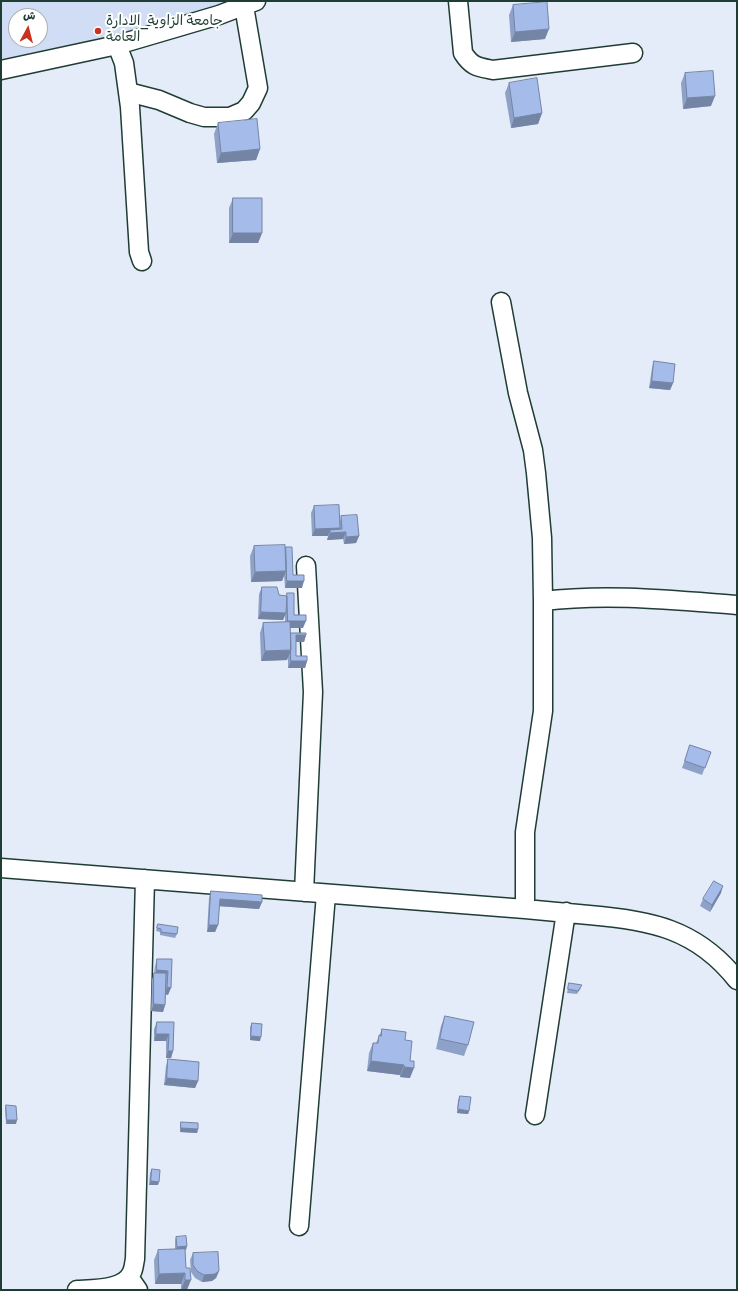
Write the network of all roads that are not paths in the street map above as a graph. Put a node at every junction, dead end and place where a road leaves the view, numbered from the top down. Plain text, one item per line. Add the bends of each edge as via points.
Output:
1 (458, 1) edge
2 (250, 3) edge
3 (116, 45) junction
4 (633, 53) dead end
5 (1, 70) edge
6 (128, 92) junction
7 (142, 261) dead end
8 (501, 302) dead end
9 (306, 566) dead end
10 (544, 601) junction
11 (737, 605) edge
12 (1, 868) edge
13 (145, 880) junction
14 (304, 892) junction
15 (326, 894) junction
16 (525, 909) junction
17 (566, 912) junction
18 (737, 980) edge
19 (535, 1115) dead end
20 (299, 1226) dead end
21 (126, 1285) edge
22 (78, 1290) edge

1 - 4 street via 463,53 477,67 494,70
2 - 3 street via 219,15
2 - 6 street via 258,88 252,103 244,112 230,117 204,117 159,100
3 - 5 street
3 - 6 street via 124,63
6 - 7 street via 139,252
8 - 10 street via 518,393 533,450 542,538
9 - 14 street via 313,692
10 - 11 street via 635,597
10 - 16 street via 543,711 525,832
12 - 13 street
13 - 14 street
13 - 21 street via 135,1259
14 - 15 street
15 - 16 street
15 - 20 street
16 - 17 street
17 - 18 street via 641,921 671,930 712,954
17 - 19 street
21 - 22 street

